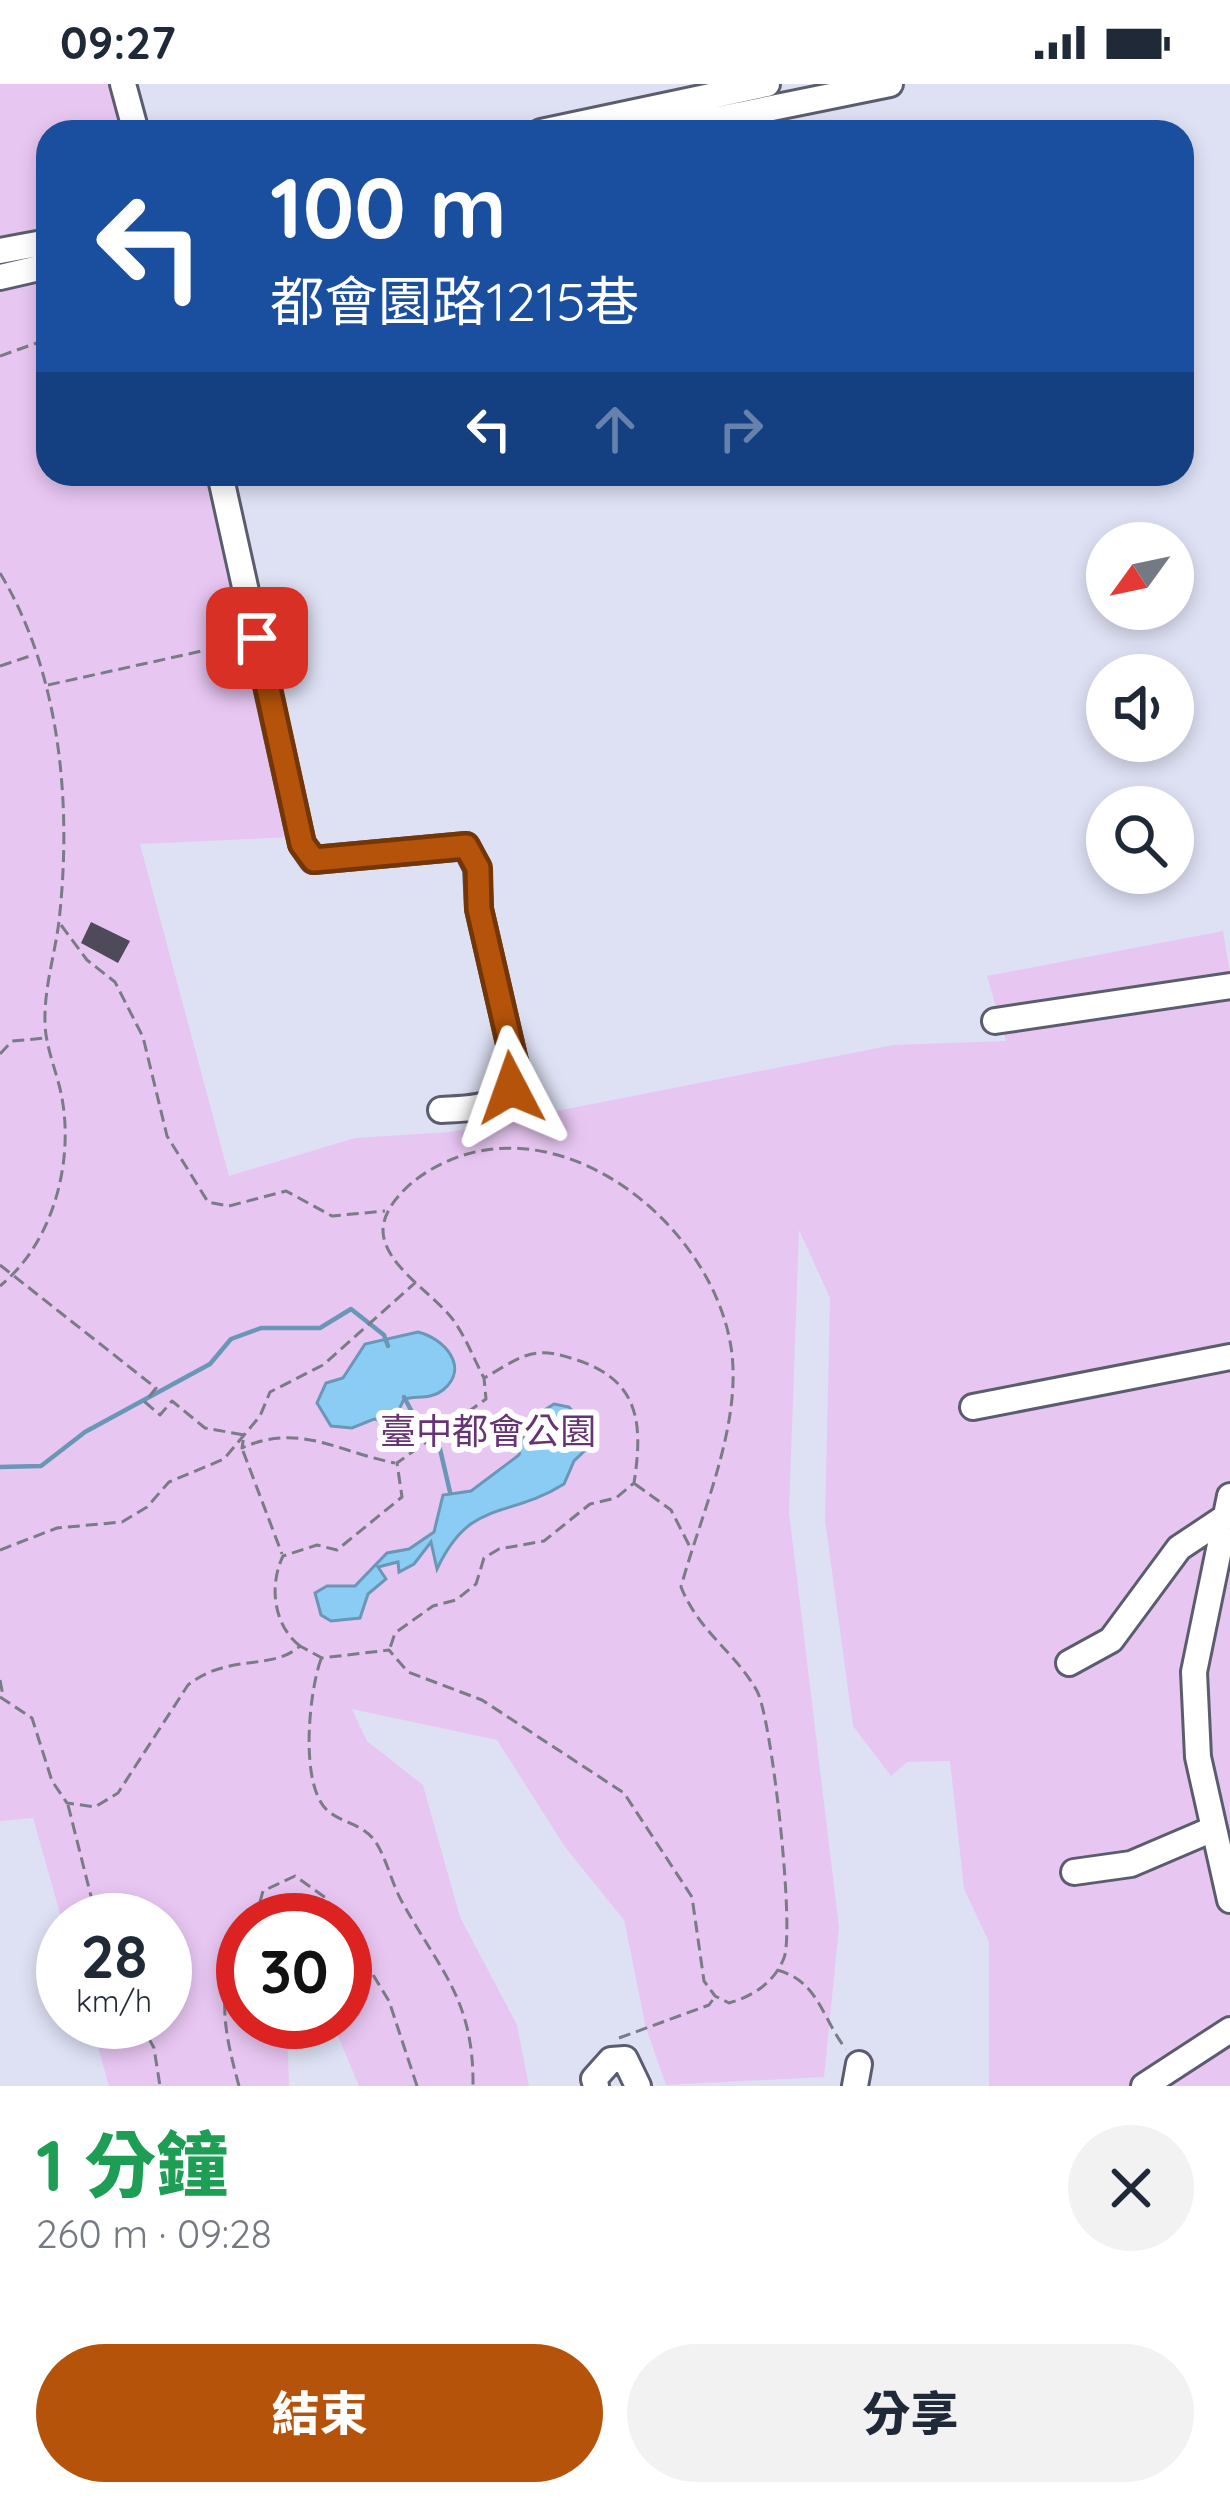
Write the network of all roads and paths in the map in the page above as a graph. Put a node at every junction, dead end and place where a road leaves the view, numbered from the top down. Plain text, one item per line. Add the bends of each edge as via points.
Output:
1 (123, 84) edge
2 (767, 84) edge
3 (890, 84) edge
4 (133, 120) edge
5 (598, 120) edge
6 (713, 120) edge
7 (36, 244) edge
8 (0, 251) edge
9 (36, 269) edge
10 (0, 277) edge
11 (36, 343) edge
12 (0, 356) edge
13 (223, 486) edge
14 (0, 573) edge
15 (257, 638) junction
16 (36, 654) junction
17 (0, 666) edge
18 (46, 686) junction
19 (59, 923) junction
20 (1230, 986) edge
21 (995, 1021) dead end
22 (47, 1038) junction
23 (0, 1054) edge
24 (441, 1110) dead end
25 (387, 1211) junction
26 (0, 1265) edge
27 (13, 1276) junction
28 (418, 1280) junction
29 (0, 1286) edge
30 (1230, 1357) edge
31 (484, 1378) junction
32 (973, 1407) dead end
33 (244, 1435) junction
34 (242, 1448) junction
35 (397, 1463) junction
36 (634, 1483) junction
37 (1229, 1506) edge
38 (692, 1549) junction
39 (0, 1550) edge
40 (283, 1556) junction
41 (300, 1646) junction
42 (389, 1650) junction
43 (322, 1658) junction
44 (1069, 1663) dead end
45 (0, 1681) edge
46 (2, 1698) edge
47 (67, 1803) junction
48 (1213, 1829) junction
49 (1074, 1871) dead end
50 (90, 1893) edge
51 (262, 1893) edge
52 (319, 1893) edge
53 (1230, 1900) edge
54 (777, 1970) junction
55 (372, 1974) edge
56 (715, 1996) junction
57 (646, 2028) dead end
58 (1230, 2030) edge
59 (154, 2049) edge
60 (231, 2049) edge
61 (857, 2075) edge
62 (593, 2084) edge
63 (160, 2086) edge
64 (238, 2086) edge
65 (417, 2086) edge
66 (473, 2086) edge
67 (638, 2086) edge
68 (1144, 2086) edge

1 - 4 street
2 - 5 street
3 - 6 street
7 - 8 street
9 - 10 street
11 - 12 path
13 - 15 street
14 - 16 path
15 - 18 path
15 - 24 street via 302,844 314,860 466,846 478,868 479,909 517,1074 490,1107
16 - 17 path
16 - 18 path
18 - 19 path via 64,832
19 - 22 path
19 - 25 path via 116,982 143,1037 167,1136 208,1202 229,1206 286,1191 332,1216
20 - 21 street
22 - 23 path via 12,1041
22 - 27 path via 66,1152 57,1201
25 - 28 path via 382,1233 397,1263
25 - 38 path via 439,1165 517,1144 575,1161 649,1204 688,1244 716,1292 731,1348 732,1406
26 - 27 path
27 - 29 path
27 - 33 path via 156,1388 145,1402 160,1415 172,1401 205,1428
28 - 31 path via 453,1321
28 - 33 path via 323,1364 270,1392
30 - 32 street
31 - 35 path via 486,1400 471,1415
31 - 36 path via 552,1352 613,1372 637,1428
33 - 34 path
33 - 39 path via 224,1459 169,1482 122,1522 57,1528
34 - 35 path via 293,1433
34 - 40 path
35 - 40 path via 402,1497 357,1538 337,1550 296,1547
36 - 38 path via 671,1510
36 - 42 path via 544,1540 484,1558 476,1584 395,1634
37 - 44 street via 1179,1548 1111,1640
37 - 48 street via 1194,1672 1198,1756
38 - 54 path via 681,1587 691,1612 758,1693 781,1825 786,1953
40 - 41 path via 275,1603
41 - 43 path
41 - 47 path via 289,1657 205,1671 118,1793 95,1807
42 - 43 path
42 - 56 path via 408,1672 482,1700 624,1793 692,1897 704,1981
43 - 66 path via 311,1686 311,1780 326,1810 377,1843 464,2005
45 - 46 path
46 - 47 path via 32,1718
47 - 50 path
48 - 49 street via 1131,1864
48 - 53 street
51 - 52 path via 295,1876
54 - 56 path via 754,1996 729,2003
54 - 61 path via 817,1996
55 - 65 path
56 - 57 path
58 - 68 street
59 - 63 path
60 - 64 path
62 - 67 street via 611,2060 625,2059

